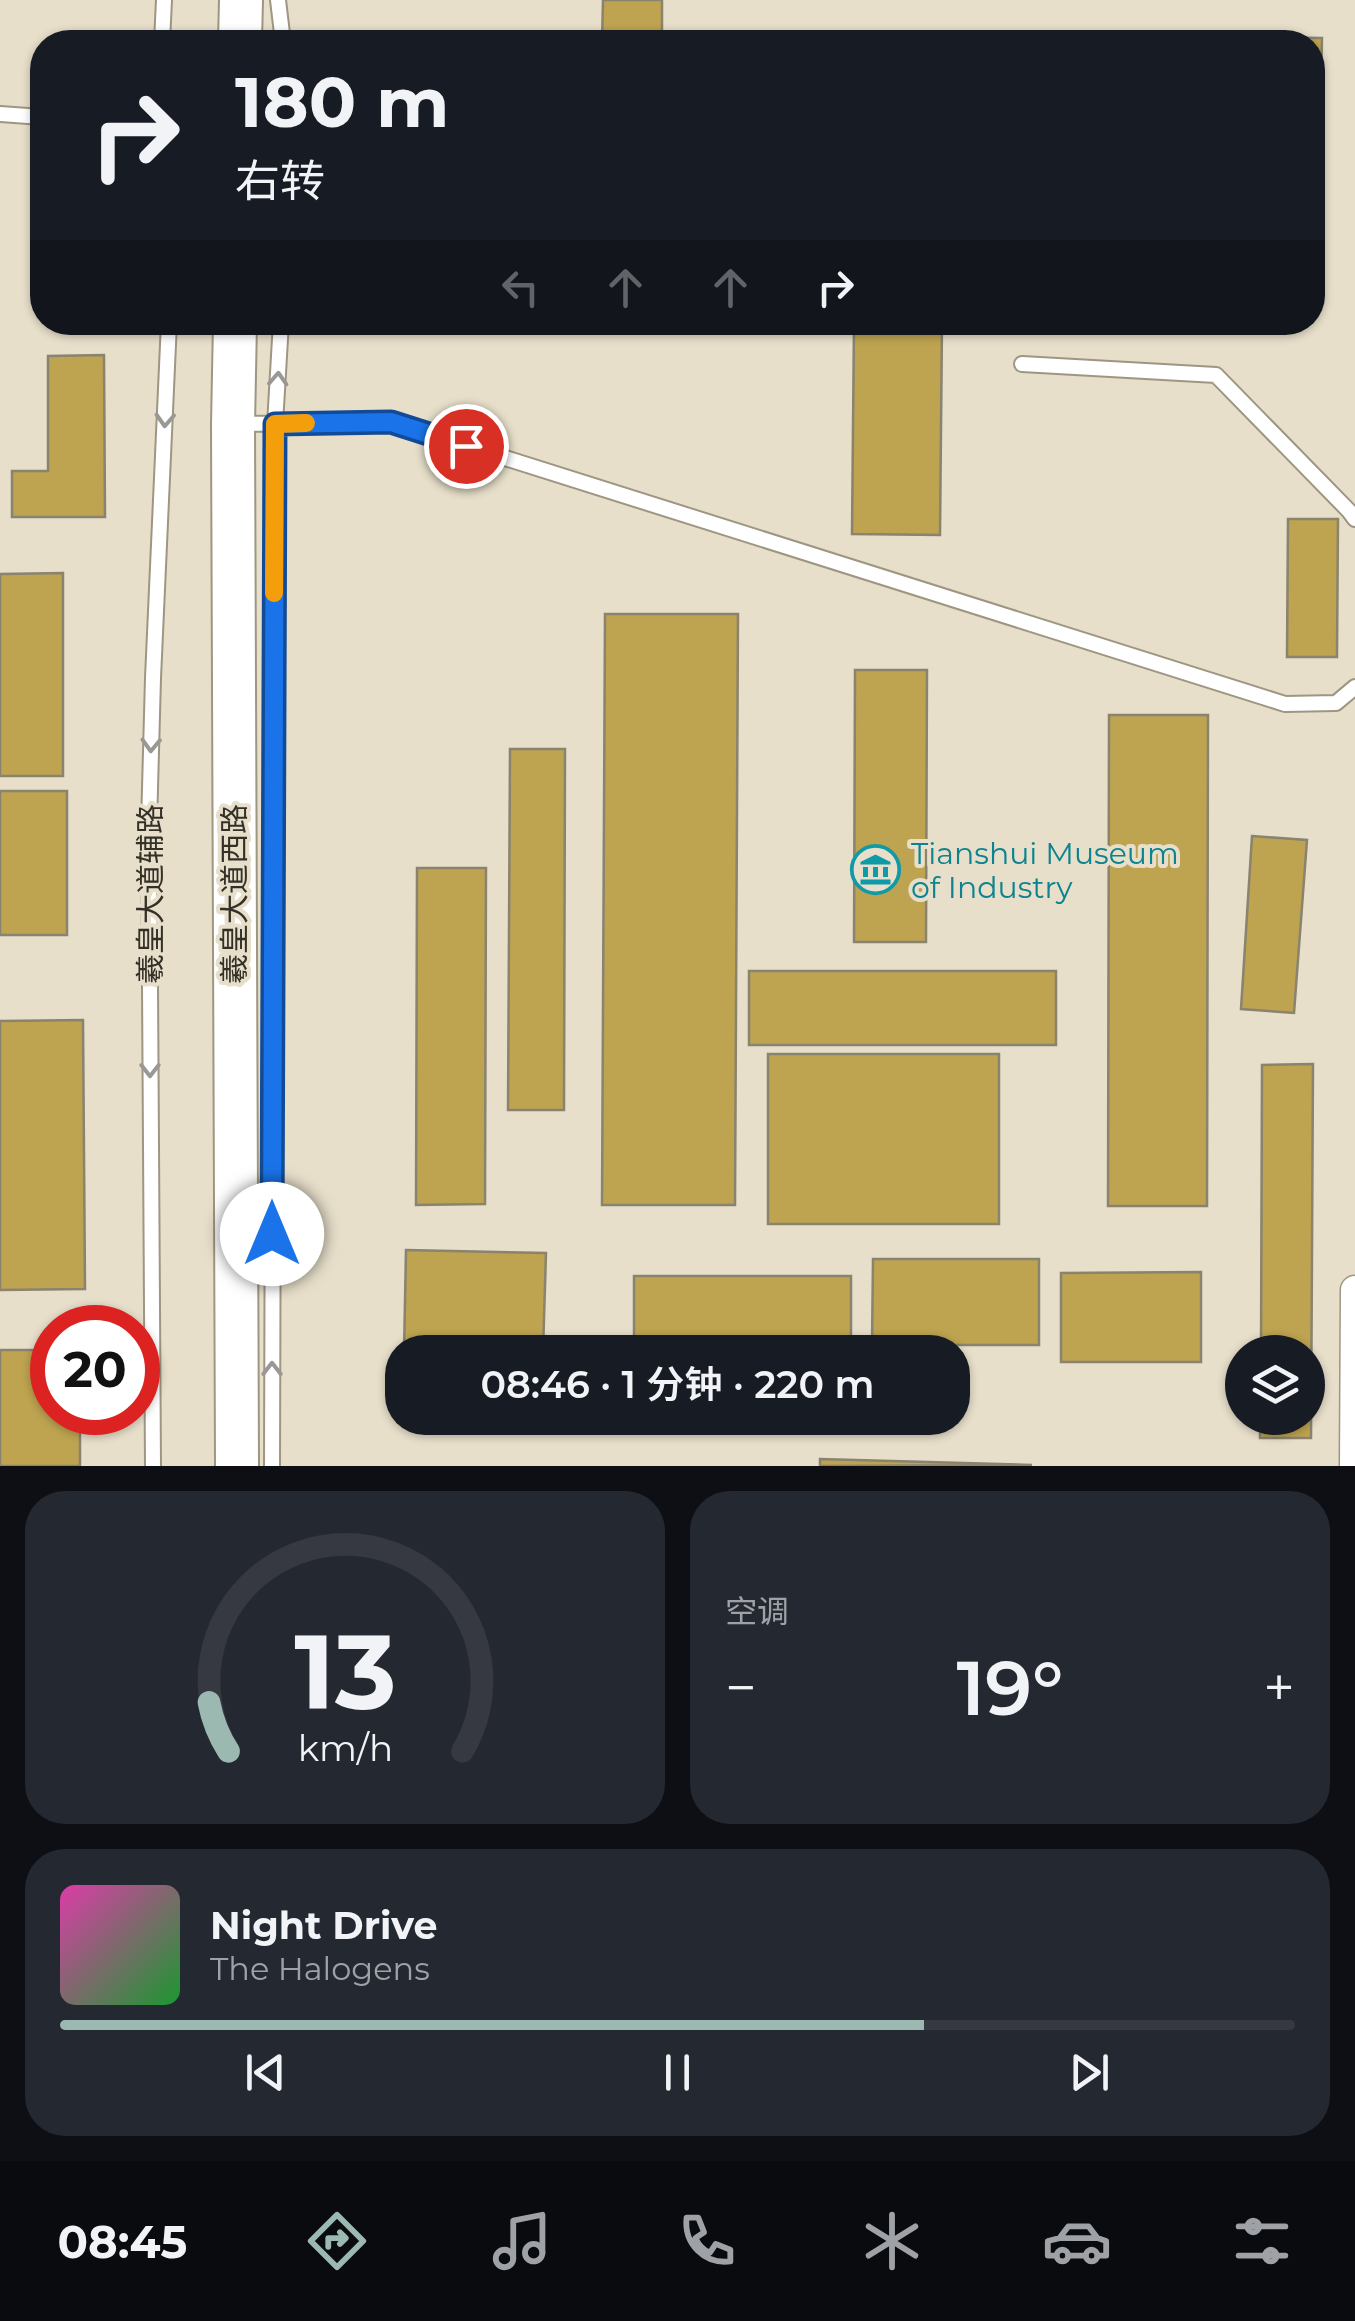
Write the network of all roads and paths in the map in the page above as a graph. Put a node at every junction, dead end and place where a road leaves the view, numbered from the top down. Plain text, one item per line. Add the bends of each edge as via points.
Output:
1 (164, 0) edge
2 (213, 0) edge
3 (241, 0) edge
4 (278, 0) edge
5 (163, 30) edge
6 (213, 30) edge
7 (240, 30) edge
8 (282, 30) edge
9 (0, 114) edge
10 (30, 117) edge
11 (168, 335) edge
12 (212, 335) edge
13 (235, 335) edge
14 (280, 335) edge
15 (1022, 364) dead end
16 (232, 424) junction
17 (275, 424) junction
18 (1355, 519) edge
19 (1355, 687) edge
20 (1355, 1290) edge
21 (152, 1466) edge
22 (207, 1466) edge
23 (237, 1466) edge
24 (272, 1466) edge
25 (1354, 1466) edge

1 - 5 lane
2 - 6 main road
3 - 7 main road
4 - 8 lane
9 - 10 lane
11 -> 21 lane, 羲皇大道辅路 via 149,825
12 - 22 main road, 羲皇大道西路
13 - 16 main road, 羲皇大道西路
17 -> 14 lane
15 - 18 lane via 1216,375
16 - 17 lane
16 - 23 main road, 羲皇大道西路
17 - 19 lane via 391,422 1285,704 1336,703
24 -> 17 lane
20 - 25 street

